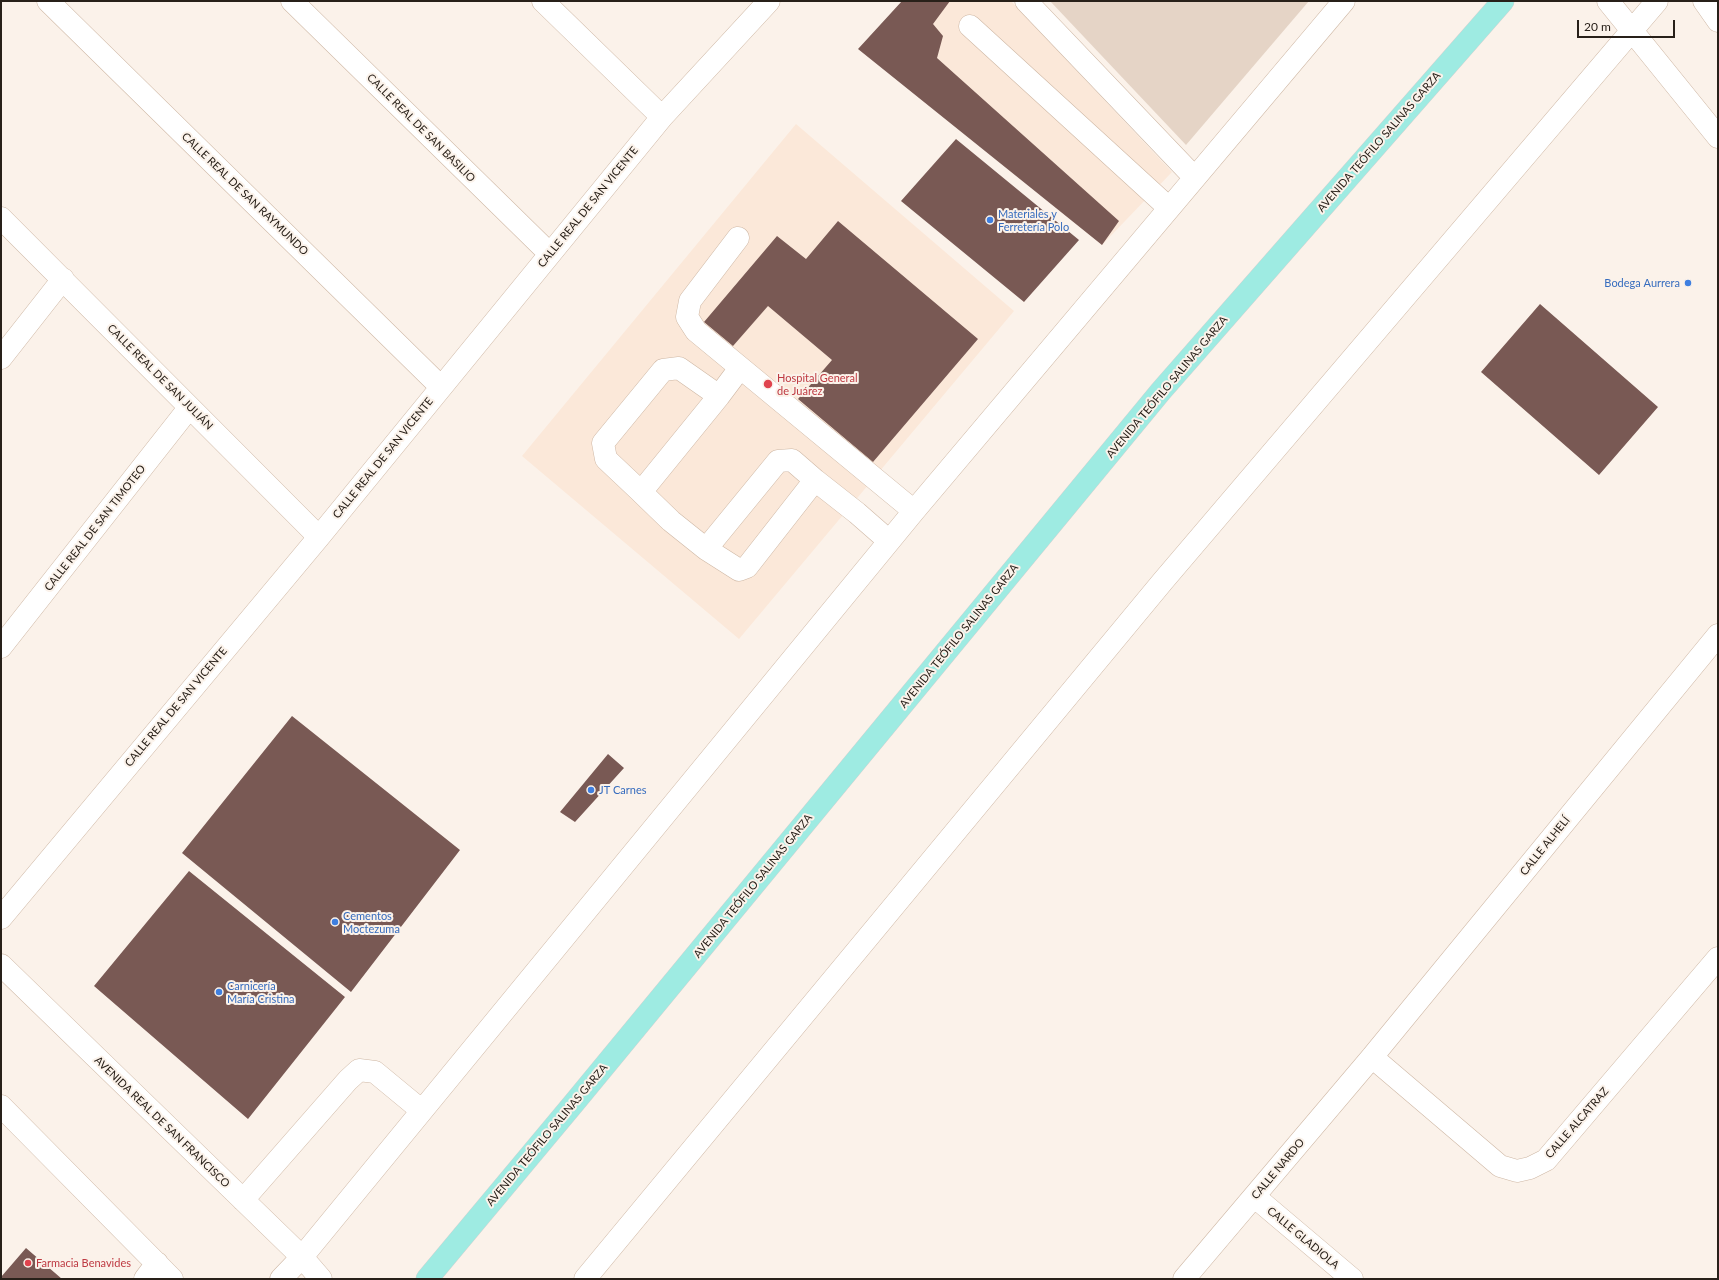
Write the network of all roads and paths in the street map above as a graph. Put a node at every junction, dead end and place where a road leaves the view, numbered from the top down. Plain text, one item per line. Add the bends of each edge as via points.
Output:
1 (48, 1) edge
2 (292, 1) edge
3 (543, 1) edge
4 (769, 1) edge
5 (1026, 1) edge
6 (1344, 1) edge
7 (1503, 1) edge
8 (1608, 1) edge
9 (1657, 1) edge
10 (1704, 1) edge
11 (1718, 21) edge
12 (970, 26) dead end
13 (1631, 30) junction
14 (662, 117) junction
15 (1718, 137) edge
16 (1194, 177) junction
17 (1169, 208) junction
18 (1, 218) edge
19 (738, 238) dead end
20 (550, 254) junction
21 (63, 279) junction
22 (1, 358) edge
23 (740, 368) junction
24 (441, 387) junction
25 (719, 396) junction
26 (190, 408) junction
27 (815, 480) junction
28 (641, 492) junction
29 (914, 511) junction
30 (319, 536) junction
31 (890, 541) junction
32 (706, 549) junction
33 (1718, 635) edge
34 (1, 647) edge
35 (1, 918) edge
36 (1718, 958) edge
37 (1, 965) edge
38 (1372, 1058) junction
39 (422, 1110) junction
40 (4, 1114) edge
41 (1255, 1197) junction
42 (243, 1200) junction
43 (302, 1257) junction
44 (151, 1271) edge
45 (172, 1279) edge
46 (281, 1279) edge
47 (321, 1279) edge
48 (426, 1279) edge
49 (585, 1279) edge
50 (1184, 1279) edge
51 (1352, 1279) edge

1 - 24 street, CALLE REAL DE SAN RAYMUNDO
2 - 20 street, CALLE REAL DE SAN BASILIO
3 - 14 street
4 - 14 street, CALLE REAL DE SAN VICENTE
5 - 16 street
6 - 16 street
7 - 48 main road, AVENIDA TEÓFILO SALINAS GARZA via 1161,391
8 - 13 street
9 - 13 street
10 - 11 street
12 - 17 street
13 - 15 street
13 - 49 street via 1168,575
14 - 20 street, CALLE REAL DE SAN VICENTE
16 - 17 street
17 - 29 street
18 - 21 street, CALLE REAL DE SAN JULIÁN
19 - 23 street via 690,301 687,317 696,331
20 - 24 street, CALLE REAL DE SAN VICENTE
21 - 22 street
21 - 26 street, CALLE REAL DE SAN JULIÁN
23 - 25 street
23 - 29 street
24 - 30 street, CALLE REAL DE SAN VICENTE
25 - 28 street
25 - 28 street via 679,368 663,370 603,443 606,459
26 - 30 street, CALLE REAL DE SAN JULIÁN
26 - 34 street, CALLE REAL DE SAN TIMOTEO
27 - 31 street
27 - 32 street via 792,460 778,461
27 - 32 street via 748,567 739,570
28 - 32 street via 671,521
29 - 31 street
30 - 35 street, CALLE REAL DE SAN VICENTE
31 - 39 street
33 - 38 street, CALLE ALHELÍ
36 - 38 street, CALLE ALCATRAZ via 1546,1160 1530,1168 1516,1171 1500,1166
37 - 42 street, AVENIDA REAL DE SAN FRANCISCO
38 - 41 street, CALLE NARDO
39 - 42 street via 375,1072 359,1070
39 - 43 street
40 - 44 street
41 - 50 street, CALLE NARDO
41 - 51 street, CALLE GLADIOLA
42 - 43 street, AVENIDA REAL DE SAN FRANCISCO
43 - 46 street
43 - 47 street, AVENIDA REAL DE SAN FRANCISCO
44 - 45 street

